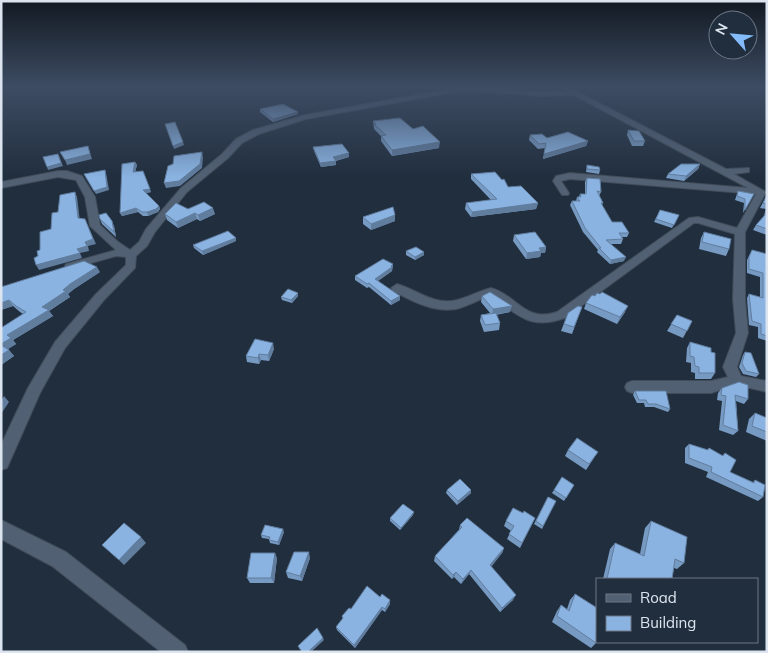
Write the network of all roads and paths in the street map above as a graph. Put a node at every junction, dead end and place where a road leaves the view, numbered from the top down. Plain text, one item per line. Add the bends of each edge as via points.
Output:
1 (309, 116) edge
2 (618, 116) edge
3 (746, 170) dead end
4 (725, 172) junction
5 (1, 185) edge
6 (565, 193) dead end
7 (764, 194) edge
8 (740, 232) junction
9 (131, 254) junction
10 (59, 270) edge
11 (397, 288) dead end
12 (736, 380) junction
13 (767, 387) edge
14 (632, 388) dead end
15 (1, 463) edge
16 (1, 529) edge
17 (178, 652) edge

1 - 9 street via 256,132 239,141 184,190 150,230 143,244
2 - 4 street
3 - 4 street
4 - 7 street
5 - 9 street via 58,174 79,178 90,197 96,226
6 - 7 street via 558,181 570,176
7 - 8 street
8 - 11 street via 692,220 549,321 532,319 491,292 464,303 430,305
8 - 12 street via 738,299 742,333 730,367
9 - 10 street via 116,253
9 - 15 street via 131,266 100,297 48,364
12 - 13 street
12 - 14 street via 712,386
16 - 17 street via 59,559

